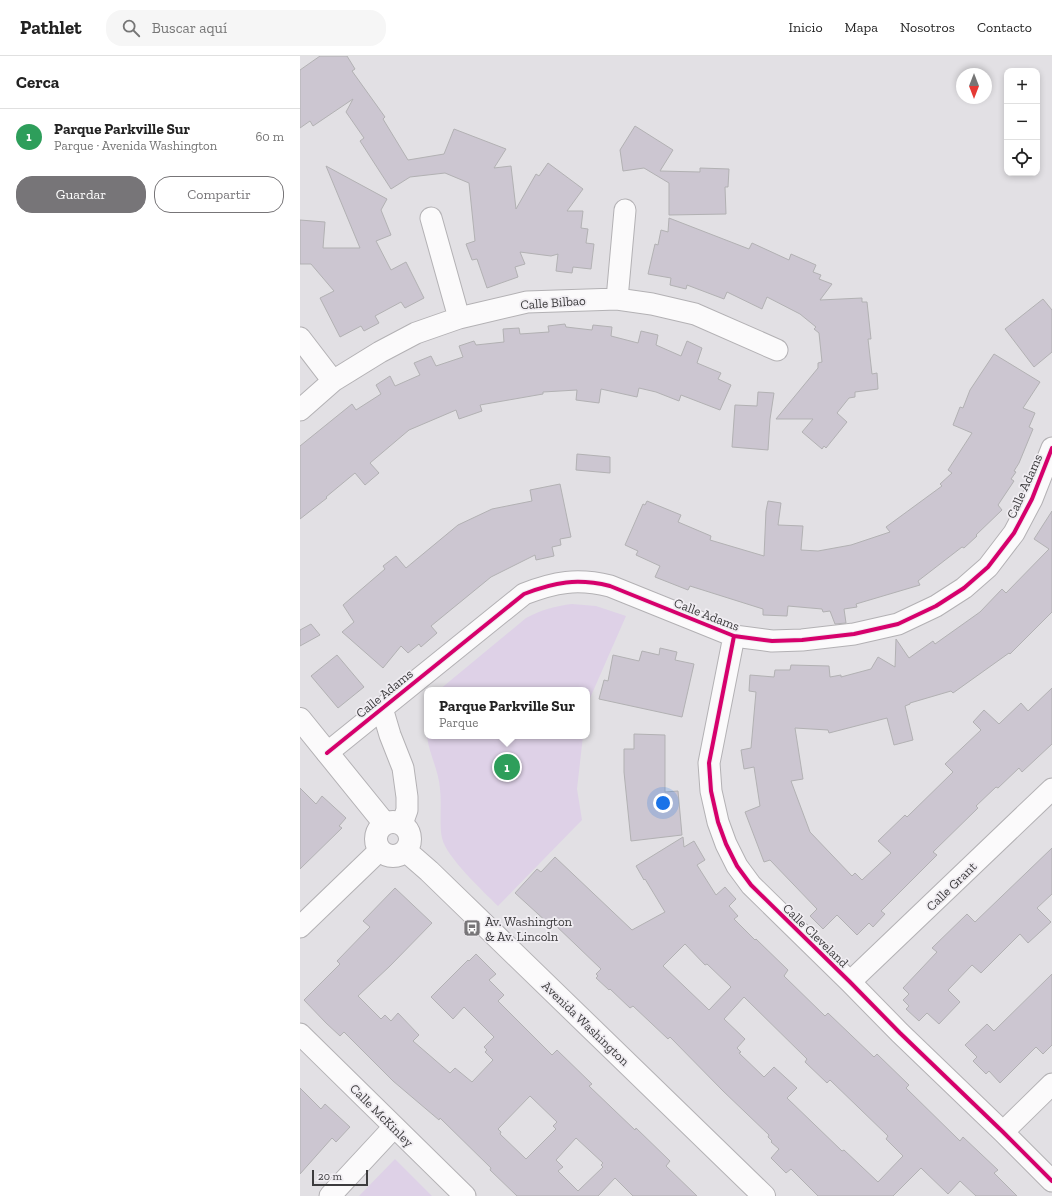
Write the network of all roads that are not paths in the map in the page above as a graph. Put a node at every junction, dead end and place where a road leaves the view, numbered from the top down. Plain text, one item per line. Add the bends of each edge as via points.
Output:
1 (625, 210) dead end
2 (431, 218) dead end
3 (616, 299) junction
4 (459, 318) junction
5 (300, 338) edge
6 (777, 350) dead end
7 (333, 381) junction
8 (300, 410) edge
9 (1052, 448) edge
10 (734, 636) junction
11 (382, 708) junction
12 (300, 719) edge
13 (327, 753) junction
14 (1052, 789) edge
15 (394, 824) junction
16 (380, 850) junction
17 (406, 851) junction
18 (300, 927) edge
19 (850, 982) junction
20 (300, 1034) edge
21 (1052, 1084) edge
22 (394, 1127) junction
23 (1003, 1132) junction
24 (1052, 1181) edge
25 (330, 1196) edge
26 (465, 1196) edge
27 (764, 1196) edge

1 - 3 street
2 - 4 street
3 - 4 street, Calle Bilbao via 527,302
3 - 6 street, Calle Bilbao via 695,314
4 - 7 street, Calle Bilbao via 416,333
5 - 7 street
7 - 8 street, Calle Bilbao
9 - 10 street, Calle Adams via 1032,499 1014,533 988,567 964,588 936,606 898,624 854,634 772,641
10 - 11 street, Calle Adams via 610,586 592,582 551,584 524,594
10 - 19 street, Calle Cleveland via 709,763 711,791 718,822 737,866 751,885
11 - 13 street, Calle Adams
11 - 15 street via 403,768 407,797 407,810
12 - 13 street
13 - 15 street
14 - 19 street, Calle Grant
15 - 16 street via 380,828 377,833 376,839
15 - 17 street via 407,828 410,834 410,846
16 - 17 street via 384,854 396,857
16 - 18 street
17 - 27 street, Avenida Washington via 435,876
19 - 23 street, Calle Cleveland
20 - 22 street, Calle McKinley
21 - 23 street
22 - 25 street
22 - 26 street, Calle McKinley
23 - 24 street, Calle Cleveland

